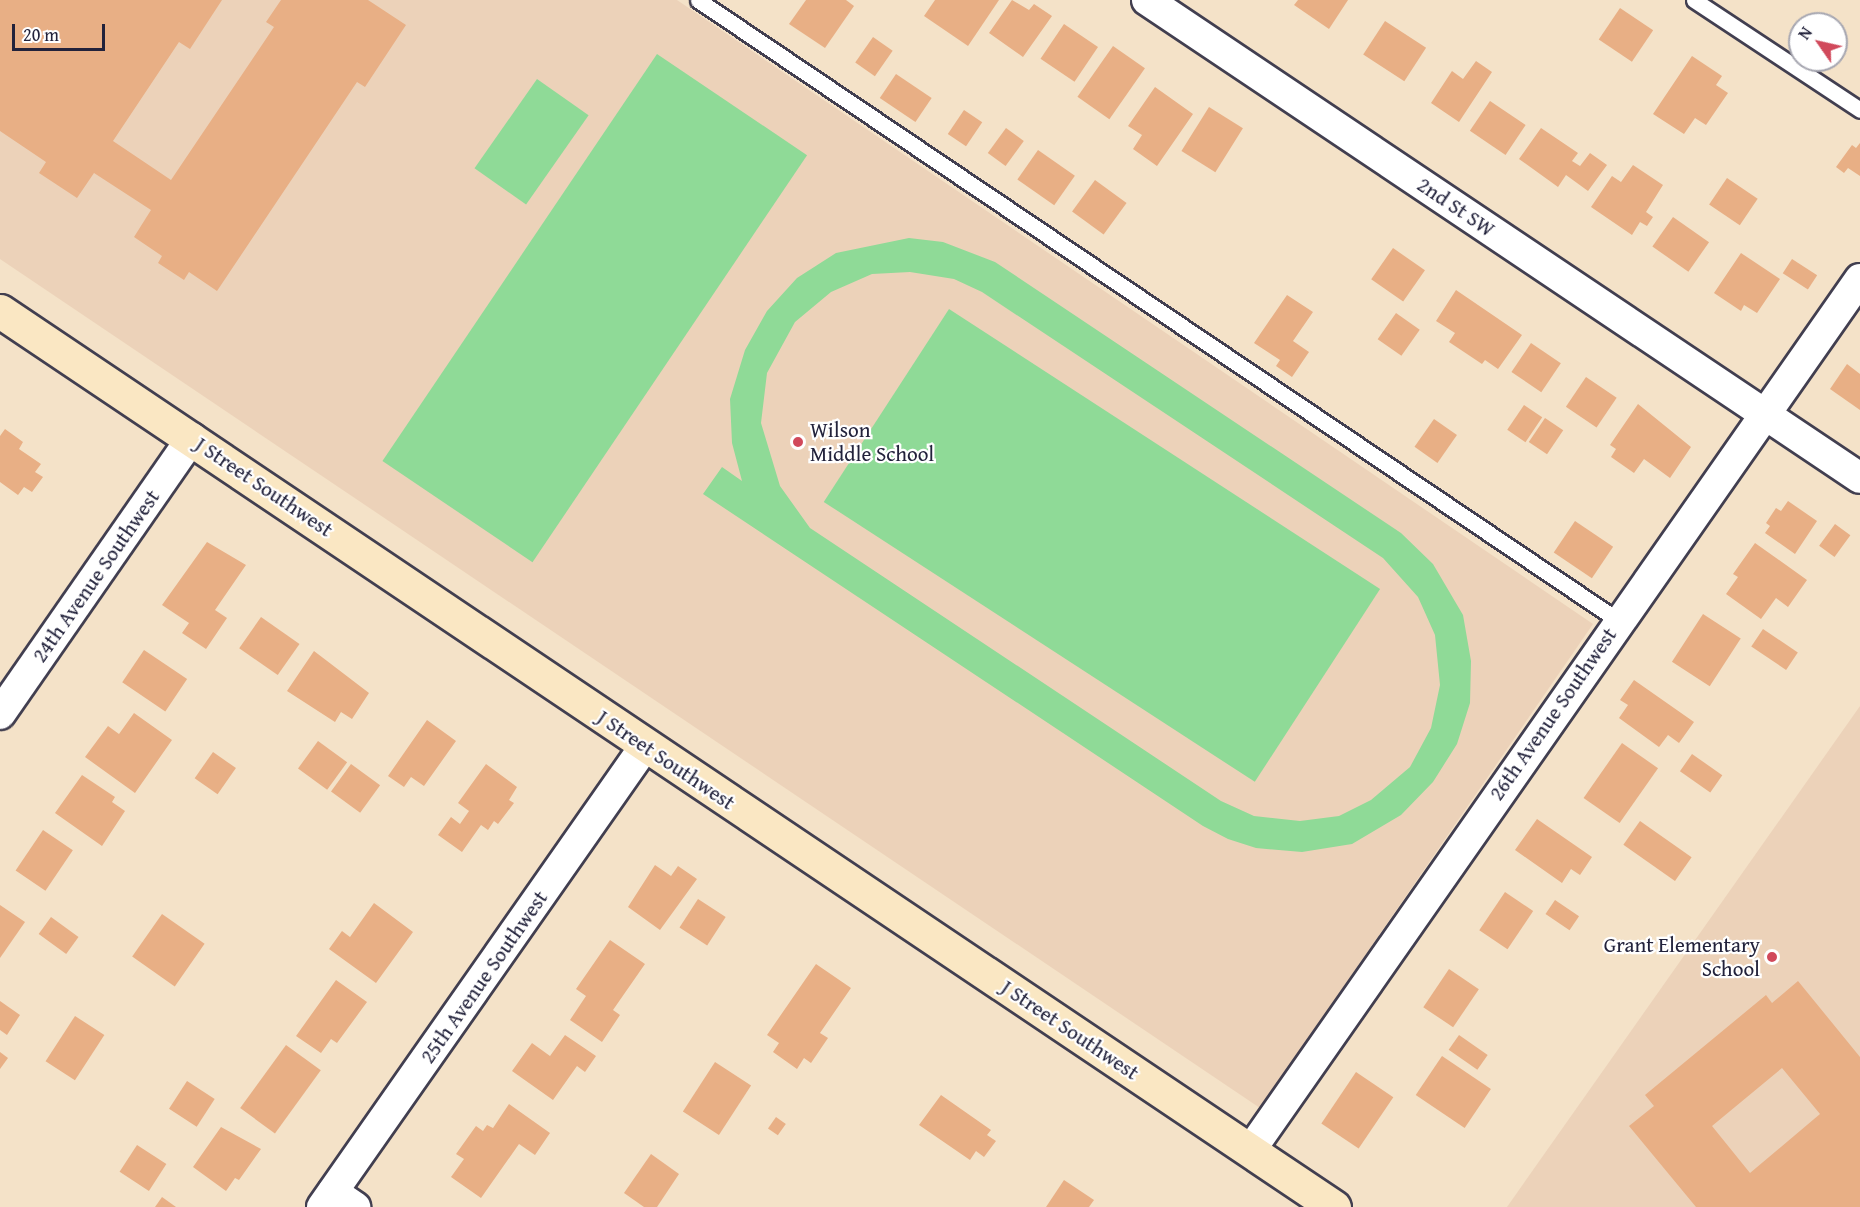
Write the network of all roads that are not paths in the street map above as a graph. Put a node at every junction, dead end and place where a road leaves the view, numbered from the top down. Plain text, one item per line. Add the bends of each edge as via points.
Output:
1 (698, 0) edge
2 (1147, 0) edge
3 (1694, 0) edge
4 (1860, 110) edge
5 (1860, 279) edge
6 (0, 310) edge
7 (1765, 415) junction
8 (192, 438) junction
9 (1860, 478) edge
10 (1619, 621) junction
11 (0, 714) edge
12 (645, 746) junction
13 (1250, 1151) junction
14 (336, 1202) edge
15 (1334, 1207) edge

1 - 10 lane
2 - 7 street, 2nd St SW
3 - 4 lane
5 - 7 street, 26th Avenue Southwest
6 - 8 street, J Street Southwest
7 - 9 street, 2nd St SW
7 - 10 street, 26th Avenue Southwest
8 - 11 street, 24th Avenue Southwest
8 - 12 street, J Street Southwest
10 - 13 street, 26th Avenue Southwest
12 - 13 street, J Street Southwest
12 - 14 street, 25th Avenue Southwest
13 - 15 street, J Street Southwest

